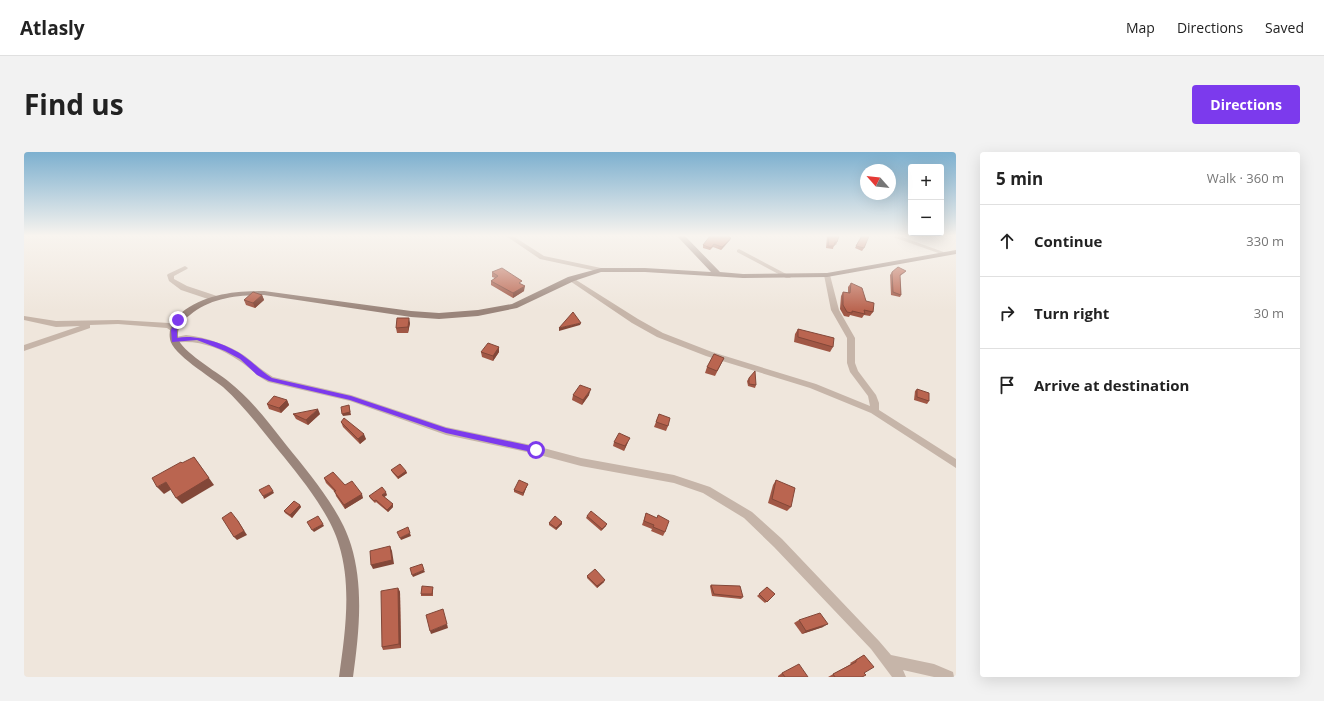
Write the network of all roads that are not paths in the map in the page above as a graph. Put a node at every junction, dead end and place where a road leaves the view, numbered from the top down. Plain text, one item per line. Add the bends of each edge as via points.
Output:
1 (554, 260) edge
2 (704, 260) edge
3 (757, 260) edge
4 (909, 260) edge
5 (185, 268) dead end
6 (601, 270) junction
7 (717, 274) junction
8 (827, 275) junction
9 (788, 277) junction
10 (571, 278) junction
11 (214, 298) junction
12 (24, 318) edge
13 (96, 323) junction
14 (174, 330) junction
15 (174, 340) junction
16 (24, 348) edge
17 (874, 411) junction
18 (956, 464) edge
19 (889, 661) junction
20 (346, 677) edge
21 (900, 677) edge
22 (948, 677) edge

1 - 6 street
2 - 7 main road
3 - 9 street
4 - 8 main road
5 - 11 street via 170,275 171,280 184,288
6 - 7 main road
6 - 10 main road
7 - 9 main road
8 - 9 main road
8 - 17 street via 835,310 850,338 852,368 872,395 876,403
10 - 11 main road via 514,306 478,313 439,316 264,293
10 - 17 street via 660,335 709,354 813,386
11 - 14 main road via 195,306 183,315
12 - 13 street via 56,324
13 - 14 street via 170,326
13 - 16 street
14 - 15 main road
15 - 19 street via 204,340 236,353 271,380 351,398 446,430 581,462 674,479 706,490 748,515 773,538
15 - 20 main road via 183,352 219,378 246,404 310,482 331,513 346,546 352,577 352,621
17 - 18 street
19 - 21 street
19 - 22 street via 934,670

